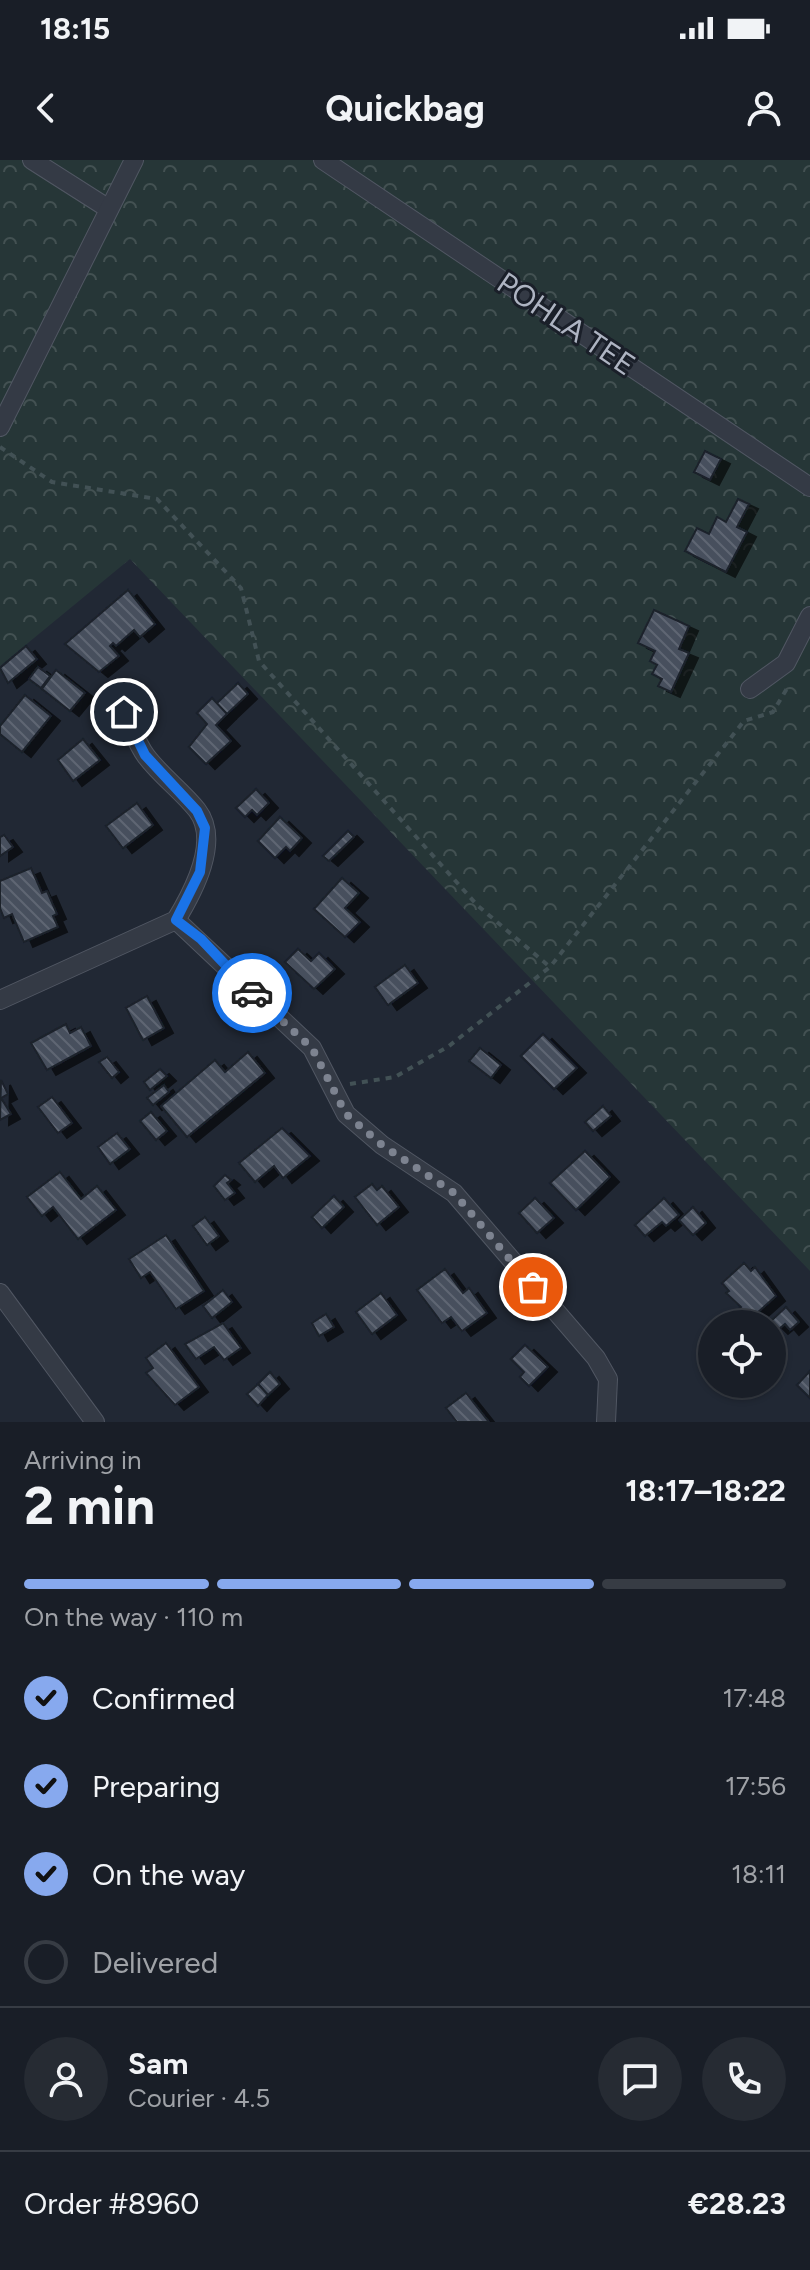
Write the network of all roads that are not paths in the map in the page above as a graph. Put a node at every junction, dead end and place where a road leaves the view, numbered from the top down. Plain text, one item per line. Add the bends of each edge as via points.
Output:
1 (32, 160) edge
2 (134, 160) edge
3 (323, 160) edge
4 (109, 209) junction
5 (0, 427) edge
6 (810, 487) edge
7 (810, 616) edge
8 (750, 689) dead end
9 (124, 712) dead end
10 (176, 920) junction
11 (0, 1000) edge
12 (0, 1293) edge
13 (95, 1422) edge
14 (606, 1422) edge

1 - 4 street
2 - 4 street
3 - 6 street, POHLA TEE
4 - 5 street
7 - 8 street via 786,663
9 - 10 street via 145,755 197,811 205,828 200,872
10 - 11 street
10 - 14 street via 312,1048 346,1114 454,1193 596,1358 608,1379
12 - 13 street

